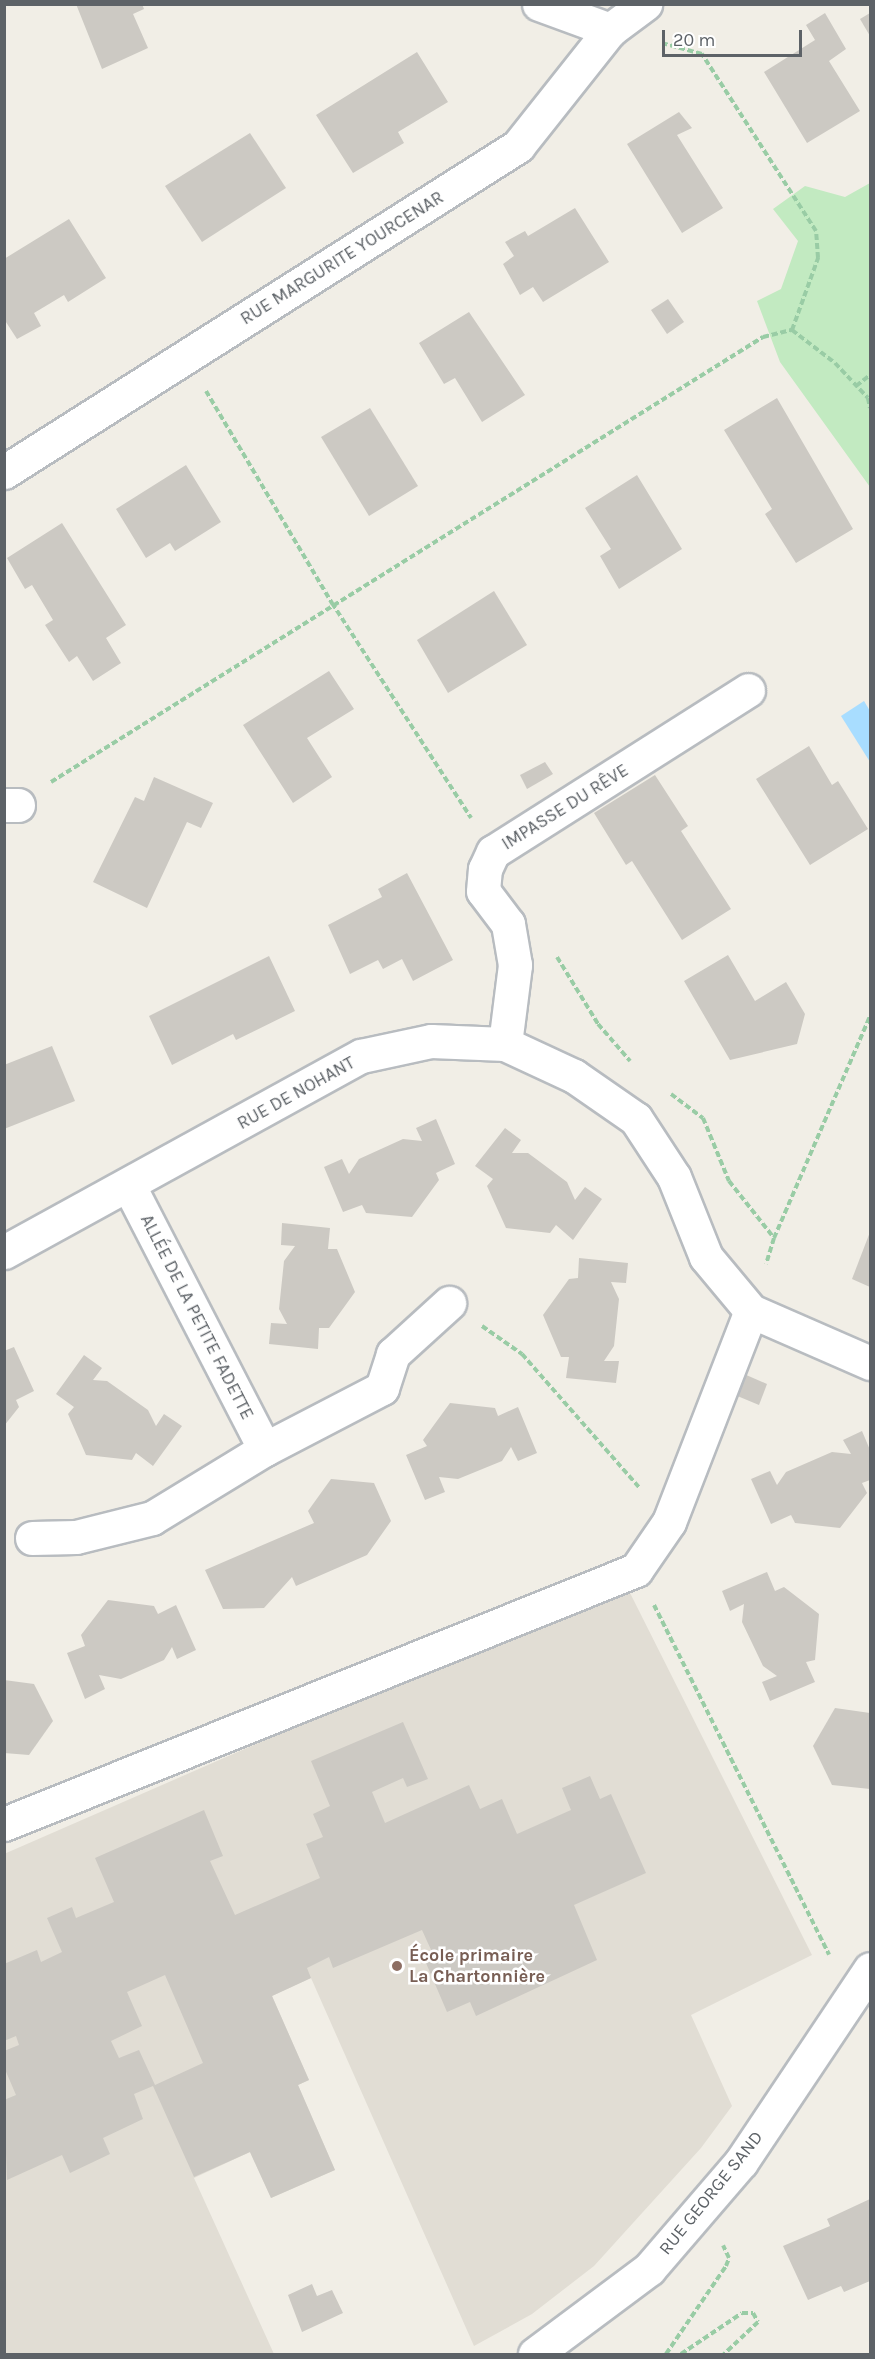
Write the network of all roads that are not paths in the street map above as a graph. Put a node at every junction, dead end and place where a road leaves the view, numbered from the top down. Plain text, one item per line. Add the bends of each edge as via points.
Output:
1 (539, 4) edge
2 (645, 4) edge
3 (610, 30) junction
4 (4, 472) edge
5 (748, 690) dead end
6 (505, 1044) junction
7 (129, 1186) junction
8 (4, 1252) edge
9 (449, 1303) road end
10 (751, 1311) junction
11 (870, 1363) edge
12 (266, 1449) junction
13 (32, 1538) dead end
14 (4, 1824) edge
15 (870, 1969) edge
16 (535, 2355) edge

1 - 3 street
2 - 3 street, RUE MARGURITE YOURCENAR
3 - 4 street, RUE MARGURITE YOURCENAR via 518,146
5 - 6 street, IMPASSE DU RÊVE via 493,852 484,869 483,891 508,924 515,966
6 - 7 street, RUE DE NOHANT via 431,1041 361,1056
6 - 10 street, RUE DE NOHANT via 574,1076 636,1119 674,1177 706,1257
7 - 8 street, RUE DE NOHANT
7 - 12 street, ALLÉE DE LA PETITE FADETTE
9 - 12 street via 393,1354 382,1388
10 - 11 street, RUE DE NOHANT
10 - 14 street via 669,1522 636,1570
12 - 13 street via 153,1518 76,1537
15 - 16 street, RUE GEORGE SAND via 741,2162 649,2269

